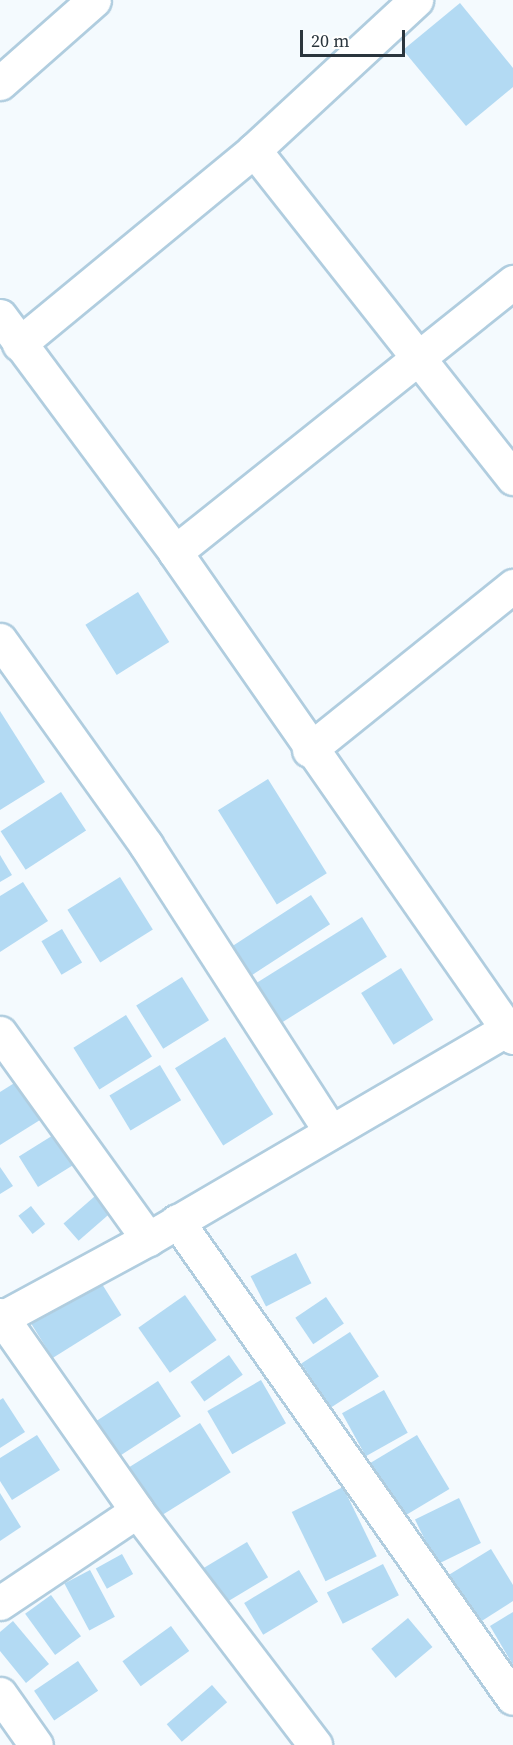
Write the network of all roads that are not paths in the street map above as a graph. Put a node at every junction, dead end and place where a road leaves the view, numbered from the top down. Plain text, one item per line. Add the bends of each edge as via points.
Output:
1 (94, 0) edge
2 (416, 0) edge
3 (0, 82) edge
4 (254, 150) junction
5 (513, 282) edge
6 (0, 316) edge
7 (19, 344) junction
8 (418, 357) junction
9 (513, 478) edge
10 (175, 552) junction
11 (513, 586) edge
12 (0, 640) edge
13 (309, 750) junction
14 (0, 1033) edge
15 (510, 1033) edge
16 (331, 1132) junction
17 (177, 1221) junction
18 (148, 1239) junction
19 (1, 1317) edge
20 (137, 1511) junction
21 (0, 1603) edge
22 (0, 1694) edge
23 (513, 1698) edge
24 (36, 1745) edge
25 (315, 1745) edge

1 - 3 street
2 - 4 street
4 - 7 street
4 - 8 street
5 - 8 street
6 - 7 street
7 - 10 street
8 - 9 street
8 - 10 street
10 - 13 street
11 - 13 street
12 - 16 street via 147,845
13 - 15 street
14 - 18 street
15 - 16 street
16 - 17 street
17 - 18 street
17 - 23 street
18 - 19 street
19 - 20 street
20 - 21 street
20 - 25 street
22 - 24 street

